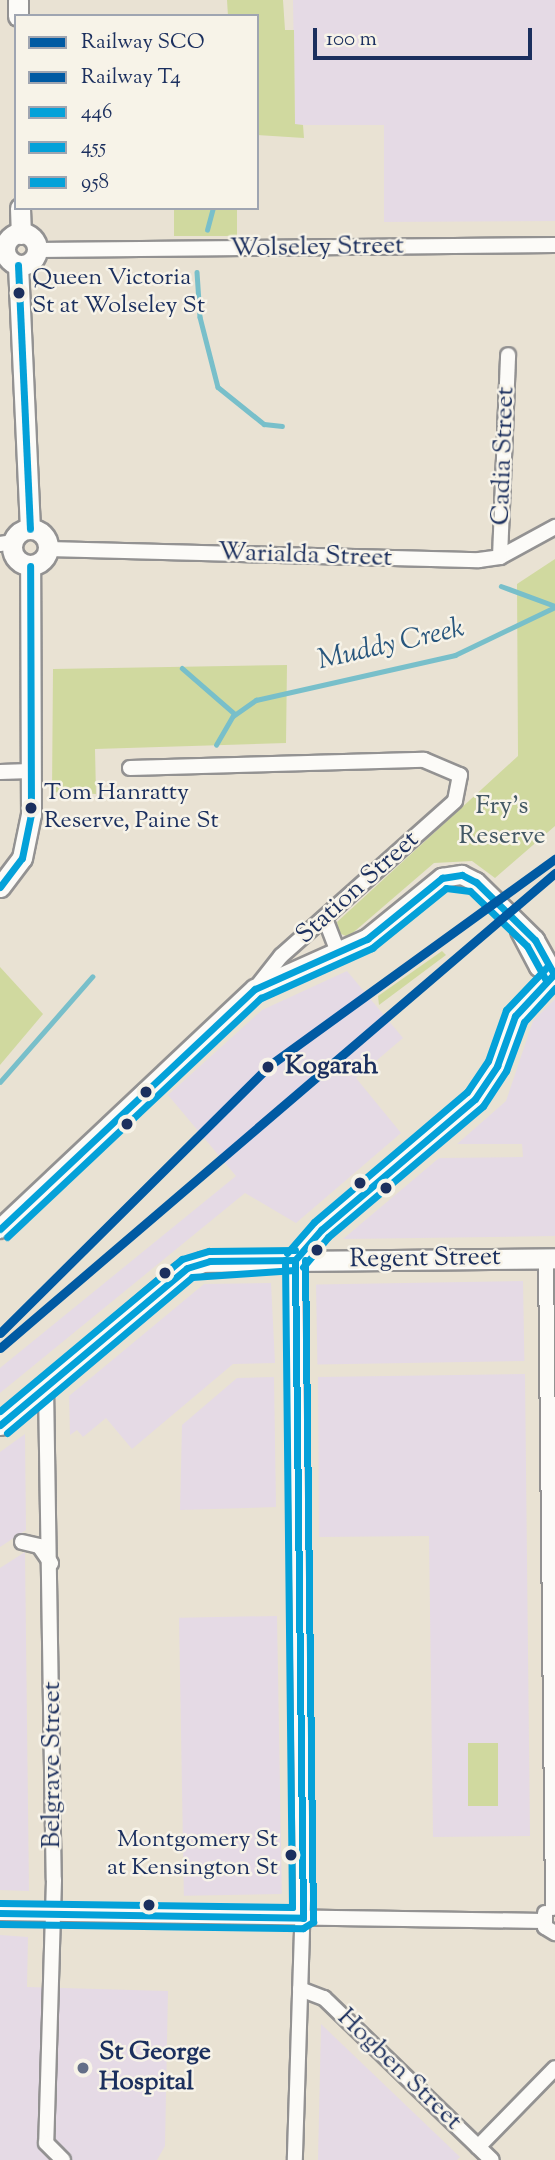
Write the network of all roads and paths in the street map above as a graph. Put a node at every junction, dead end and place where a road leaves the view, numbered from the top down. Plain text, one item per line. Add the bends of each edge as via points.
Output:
1 (20, 210) edge
2 (21, 233) junction
3 (555, 245) edge
4 (2, 248) edge
5 (37, 250) junction
6 (18, 265) junction
7 (508, 355) dead end
8 (555, 527) edge
9 (30, 529) junction
10 (6, 543) edge
11 (48, 549) junction
12 (500, 557) junction
13 (30, 566) junction
14 (130, 768) dead end
15 (31, 771) junction
16 (0, 772) edge
17 (0, 887) edge
18 (326, 921) junction
19 (528, 935) junction
20 (304, 937) junction
21 (555, 944) edge
22 (340, 955) junction
23 (314, 967) junction
24 (555, 974) edge
25 (255, 989) junction
26 (117, 1114) junction
27 (0, 1213) edge
28 (0, 1229) edge
29 (550, 1258) edge
30 (295, 1260) junction
31 (47, 1387) junction
32 (0, 1426) edge
33 (22, 1542) dead end
34 (52, 1564) junction
35 (554, 1908) edge
36 (0, 1913) edge
37 (51, 1913) junction
38 (303, 1918) junction
39 (543, 1921) junction
40 (555, 1933) edge
41 (300, 1989) junction
42 (555, 2068) edge
43 (478, 2147) junction
44 (63, 2160) edge
45 (295, 2160) edge
46 (492, 2160) edge

1 - 2 main road
2 - 4 main road
2 - 5 main road
3 - 5 street, Wolseley Street
4 - 6 main road
5 - 6 main road via 32,261
6 - 9 main road
7 - 12 street, Cadia Street
8 - 12 street, Warialda Street
9 - 10 main road
9 - 11 main road via 41,533
10 - 13 main road via 14,557
11 - 12 street, Warialda Street
11 - 13 main road
13 - 15 main road
14 - 18 street, Station Street via 424,760 454,768 462,787
15 - 16 street
15 - 17 main road via 24,852
18 - 20 street, Station Street
18 - 22 street
19 - 21 street
19 - 22 street, Station Street via 485,891 462,875 442,878
19 - 24 street, Station Street via 539,967
20 - 23 street
20 - 25 street, Station Street
22 - 23 street, Station Street
23 - 25 street, Station Street
24 - 30 street via 514,1016 497,1066 475,1099 321,1230
25 - 26 street, Station Street
26 - 27 street, Station Street via 103,1120
26 - 28 street, Station Street
29 - 30 main road, Regent Street
29 - 35 street
30 - 31 main road, Regent Street via 211,1261 174,1278
30 - 38 street
31 - 32 main road, Regent Street
31 - 34 street, Belgrave Street
33 - 34 street via 39,1546
34 - 37 street, Belgrave Street
35 - 39 street
36 - 37 street
37 - 38 street
37 - 44 street, Belgrave Street via 46,2143
38 - 39 street
38 - 41 street
39 - 40 street
41 - 43 street, Hogben Street via 324,1998
41 - 45 street
42 - 43 street
43 - 46 street, Hogben Street

